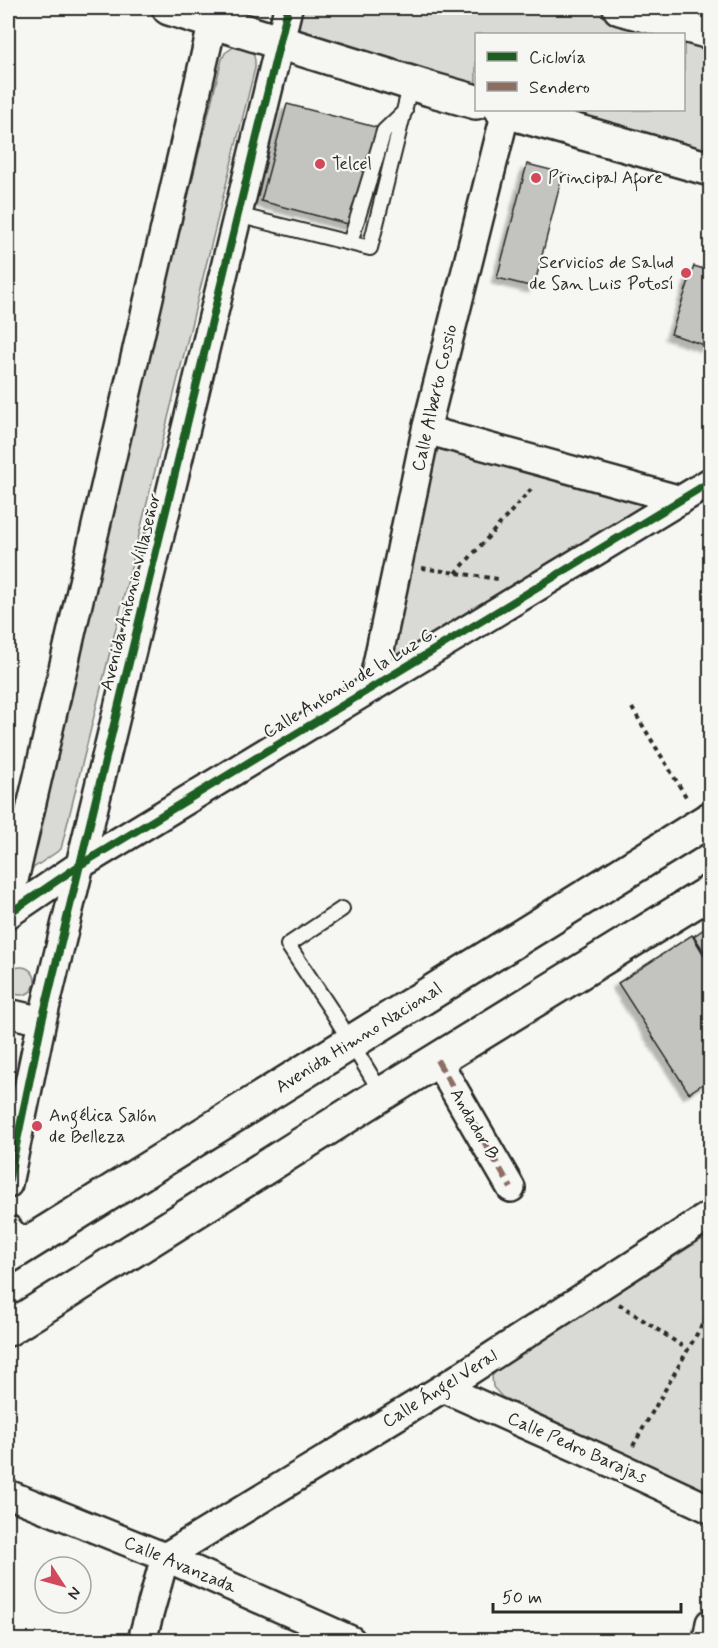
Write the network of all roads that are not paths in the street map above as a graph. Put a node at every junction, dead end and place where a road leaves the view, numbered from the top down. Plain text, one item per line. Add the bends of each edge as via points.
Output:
1 (169, 8) edge
2 (288, 8) edge
3 (620, 8) edge
4 (215, 14) edge
5 (711, 32) edge
6 (279, 42) junction
7 (408, 97) junction
8 (475, 105) edge
9 (494, 111) edge
10 (505, 111) edge
11 (711, 170) edge
12 (237, 215) junction
13 (350, 243) junction
14 (426, 430) junction
15 (711, 482) edge
16 (681, 500) junction
17 (372, 688) junction
18 (707, 821) edge
19 (80, 865) junction
20 (711, 892) edge
21 (8, 906) edge
22 (342, 909) dead end
23 (8, 914) edge
24 (8, 1013) edge
25 (42, 1021) junction
26 (351, 1043) junction
27 (437, 1060) junction
28 (382, 1094) junction
29 (8, 1184) edge
30 (511, 1188) dead end
31 (711, 1215) edge
32 (15, 1242) edge
33 (8, 1329) edge
34 (443, 1388) junction
35 (8, 1494) edge
36 (711, 1509) edge
37 (165, 1557) junction
38 (711, 1623) edge
39 (142, 1641) edge
40 (351, 1641) edge
41 (707, 1641) edge

1 - 4 main road
2 - 6 street, Avenida Antonio Villaseñor
3 - 5 main road
4 - 6 main road
4 - 21 street
6 - 7 main road
6 - 12 street, Avenida Antonio Villaseñor
7 - 8 main road
7 - 13 lane via 384,131
7 - 13 lane via 370,248
9 - 14 street, Calle Alberto Cossio
10 - 11 main road
12 - 13 lane
12 - 19 street, Avenida Antonio Villaseñor
14 - 16 street
14 - 17 street, Calle Alberto Cossio
15 - 16 street, Calle Antonio de la Luz G.
16 - 17 street, Calle Antonio de la Luz G.
17 - 19 street, Calle Antonio de la Luz G.
18 - 26 main road, Avenida Himno Nacional
19 - 23 street, Calle Antonio de la Luz G.
19 - 25 street, Avenida Antonio Villaseñor
20 - 27 main road
22 - 26 lane via 288,945
24 - 25 street
25 - 29 street, Avenida Antonio Villaseñor
26 - 28 lane
26 - 32 main road, Avenida Himno Nacional
27 - 28 main road
27 - 30 street, Andador B
28 - 33 main road
31 - 34 street, Calle Ángel Veral
34 - 36 street, Calle Pedro Barajas
34 - 37 street, Calle Ángel Veral
35 - 37 street, Calle Avanzada
37 - 39 street
37 - 40 street, Calle Avanzada
38 - 41 street

